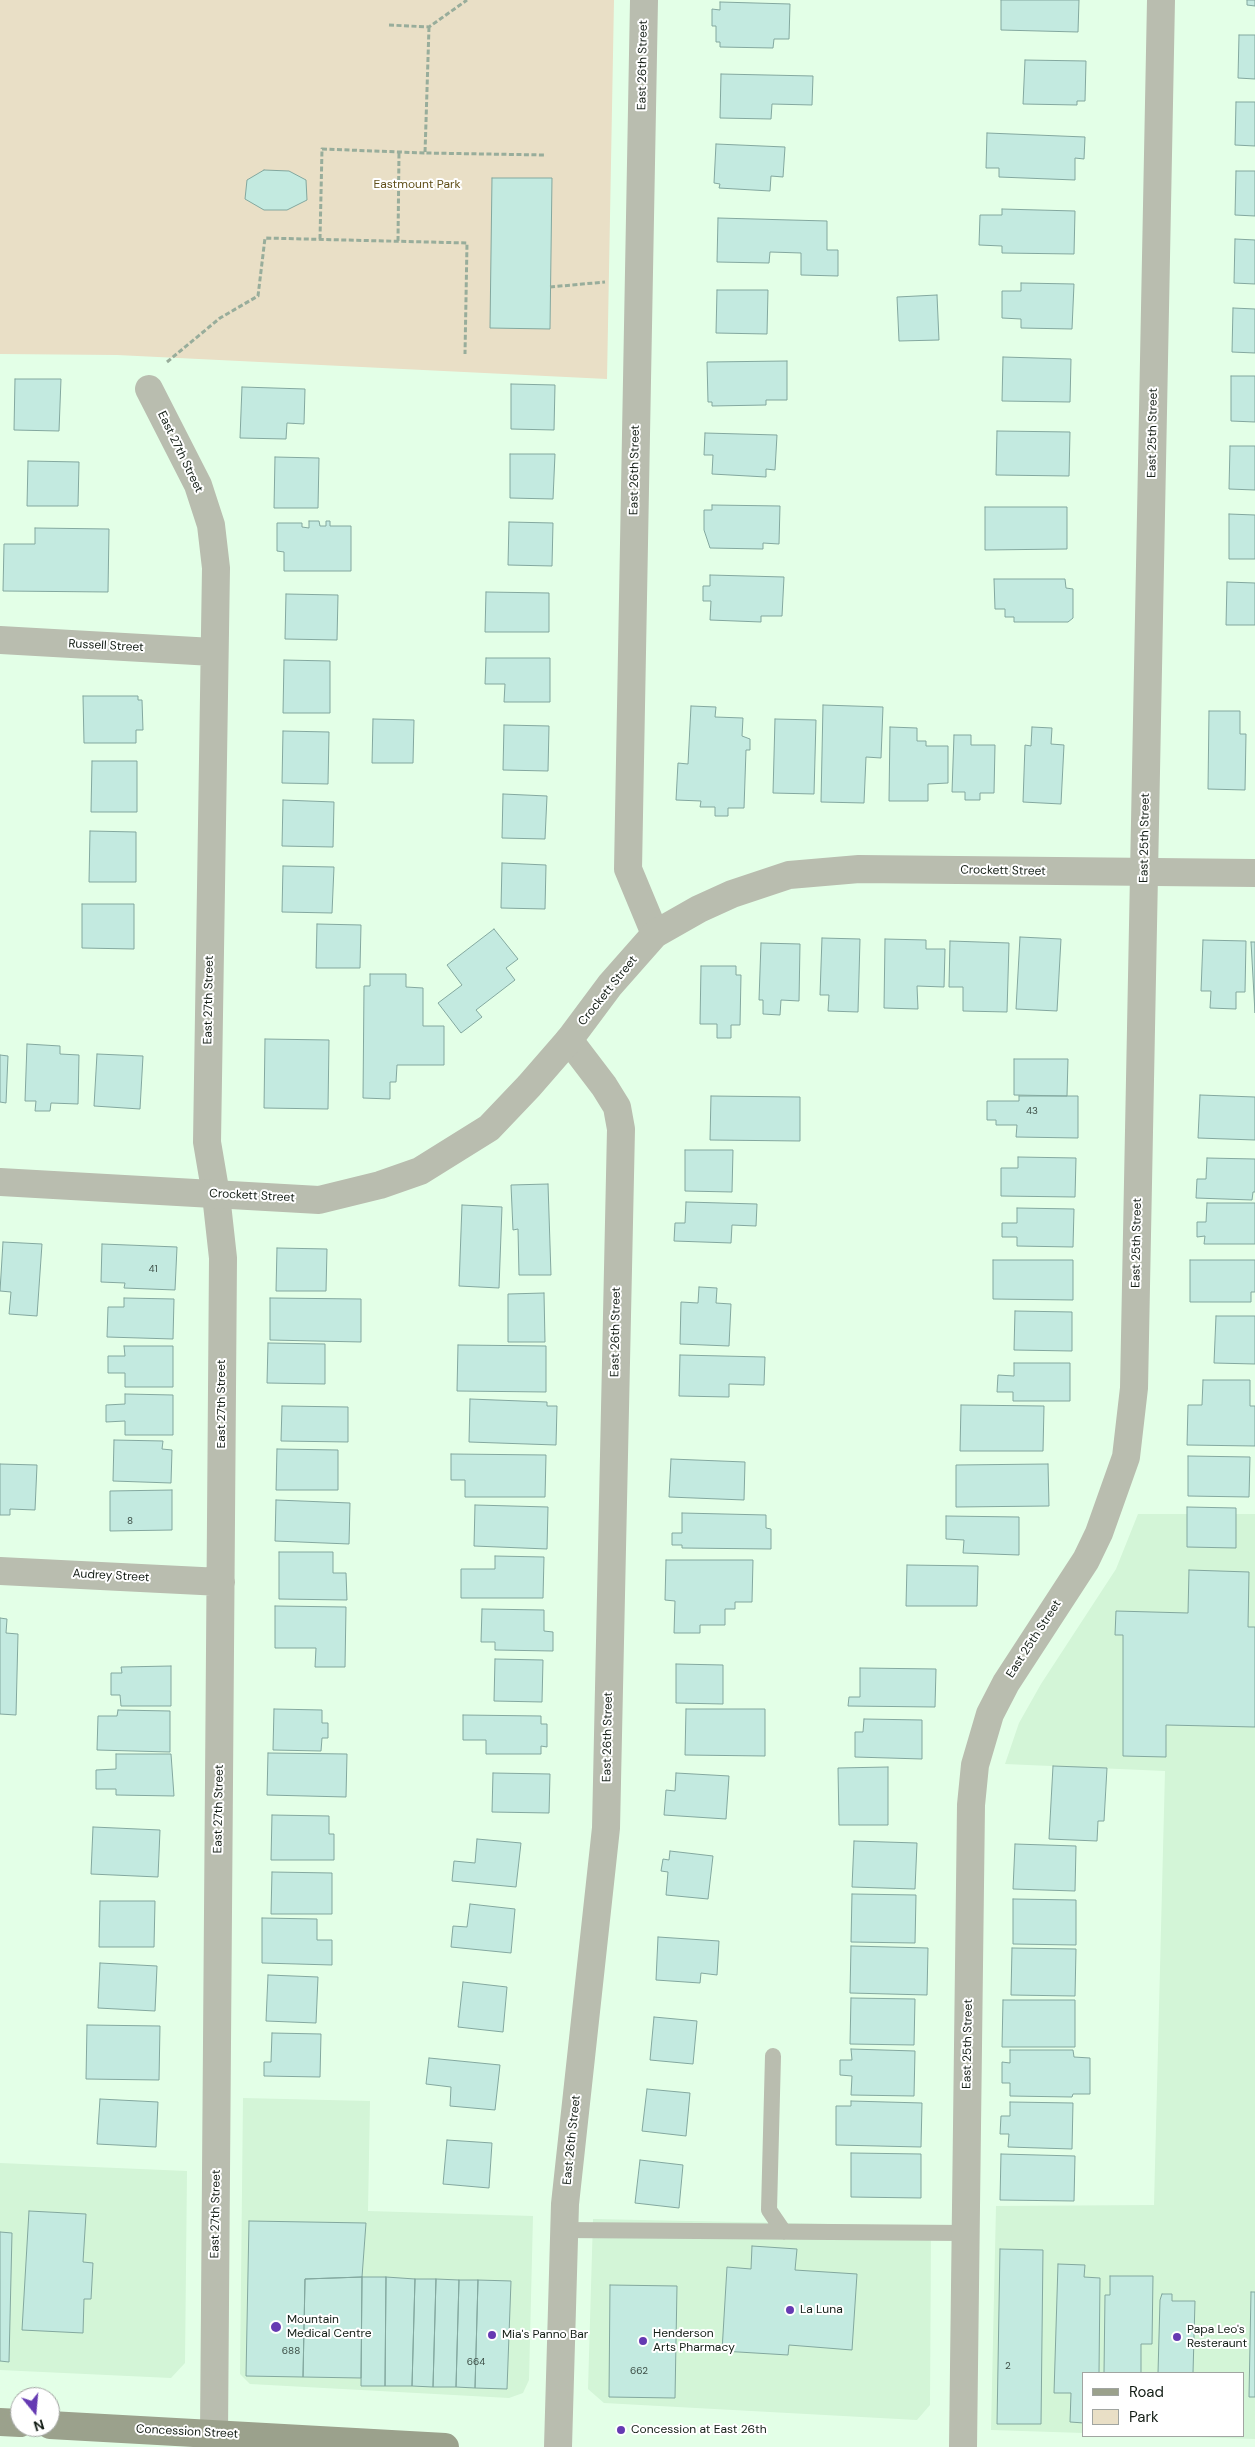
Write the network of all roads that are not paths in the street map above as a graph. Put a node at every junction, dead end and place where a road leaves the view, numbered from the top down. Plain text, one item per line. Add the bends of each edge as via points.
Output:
1 (644, 0) edge
2 (1161, 0) edge
3 (149, 389) road end
4 (0, 640) edge
5 (213, 652) junction
6 (1144, 873) junction
7 (1255, 873) edge
8 (656, 934) junction
9 (569, 1040) junction
10 (0, 1182) edge
11 (216, 1195) junction
12 (0, 1570) edge
13 (221, 1582) junction
14 (773, 2056) dead end
15 (564, 2230) junction
16 (784, 2232) junction
17 (966, 2233) junction
18 (60, 2426) edge
19 (214, 2434) junction
20 (445, 2447) edge
21 (558, 2447) edge
22 (963, 2447) edge

1 - 8 street, East 26th Street via 628,869
2 - 6 street, East 25th Street
3 - 5 street, East 27th Street via 198,485 210,525 216,568
4 - 5 street, Russell Street
5 - 11 street, East 27th Street via 207,1142
6 - 7 street, Crockett Street
6 - 8 street, Crockett Street via 859,869 790,875 732,894
6 - 17 street, East 25th Street via 1131,1424 1126,1457 1099,1533 1086,1560 1006,1683 990,1714 975,1765 971,1805
8 - 9 street, Crockett Street via 610,985
9 - 11 street, Crockett Street via 489,1128 420,1171 380,1185 318,1200
9 - 15 street, East 26th Street via 617,1107 621,1129 606,1828
10 - 11 street, Crockett Street
11 - 13 street, East 27th Street via 223,1258
12 - 13 street, Audrey Street
13 - 19 street, East 27th Street
14 - 16 lane via 769,2210
15 - 16 lane
15 - 21 street, East 26th Street
16 - 17 lane
17 - 22 street, East 25th Street
18 - 19 main road, Concession Street
19 - 20 main road, Concession Street

